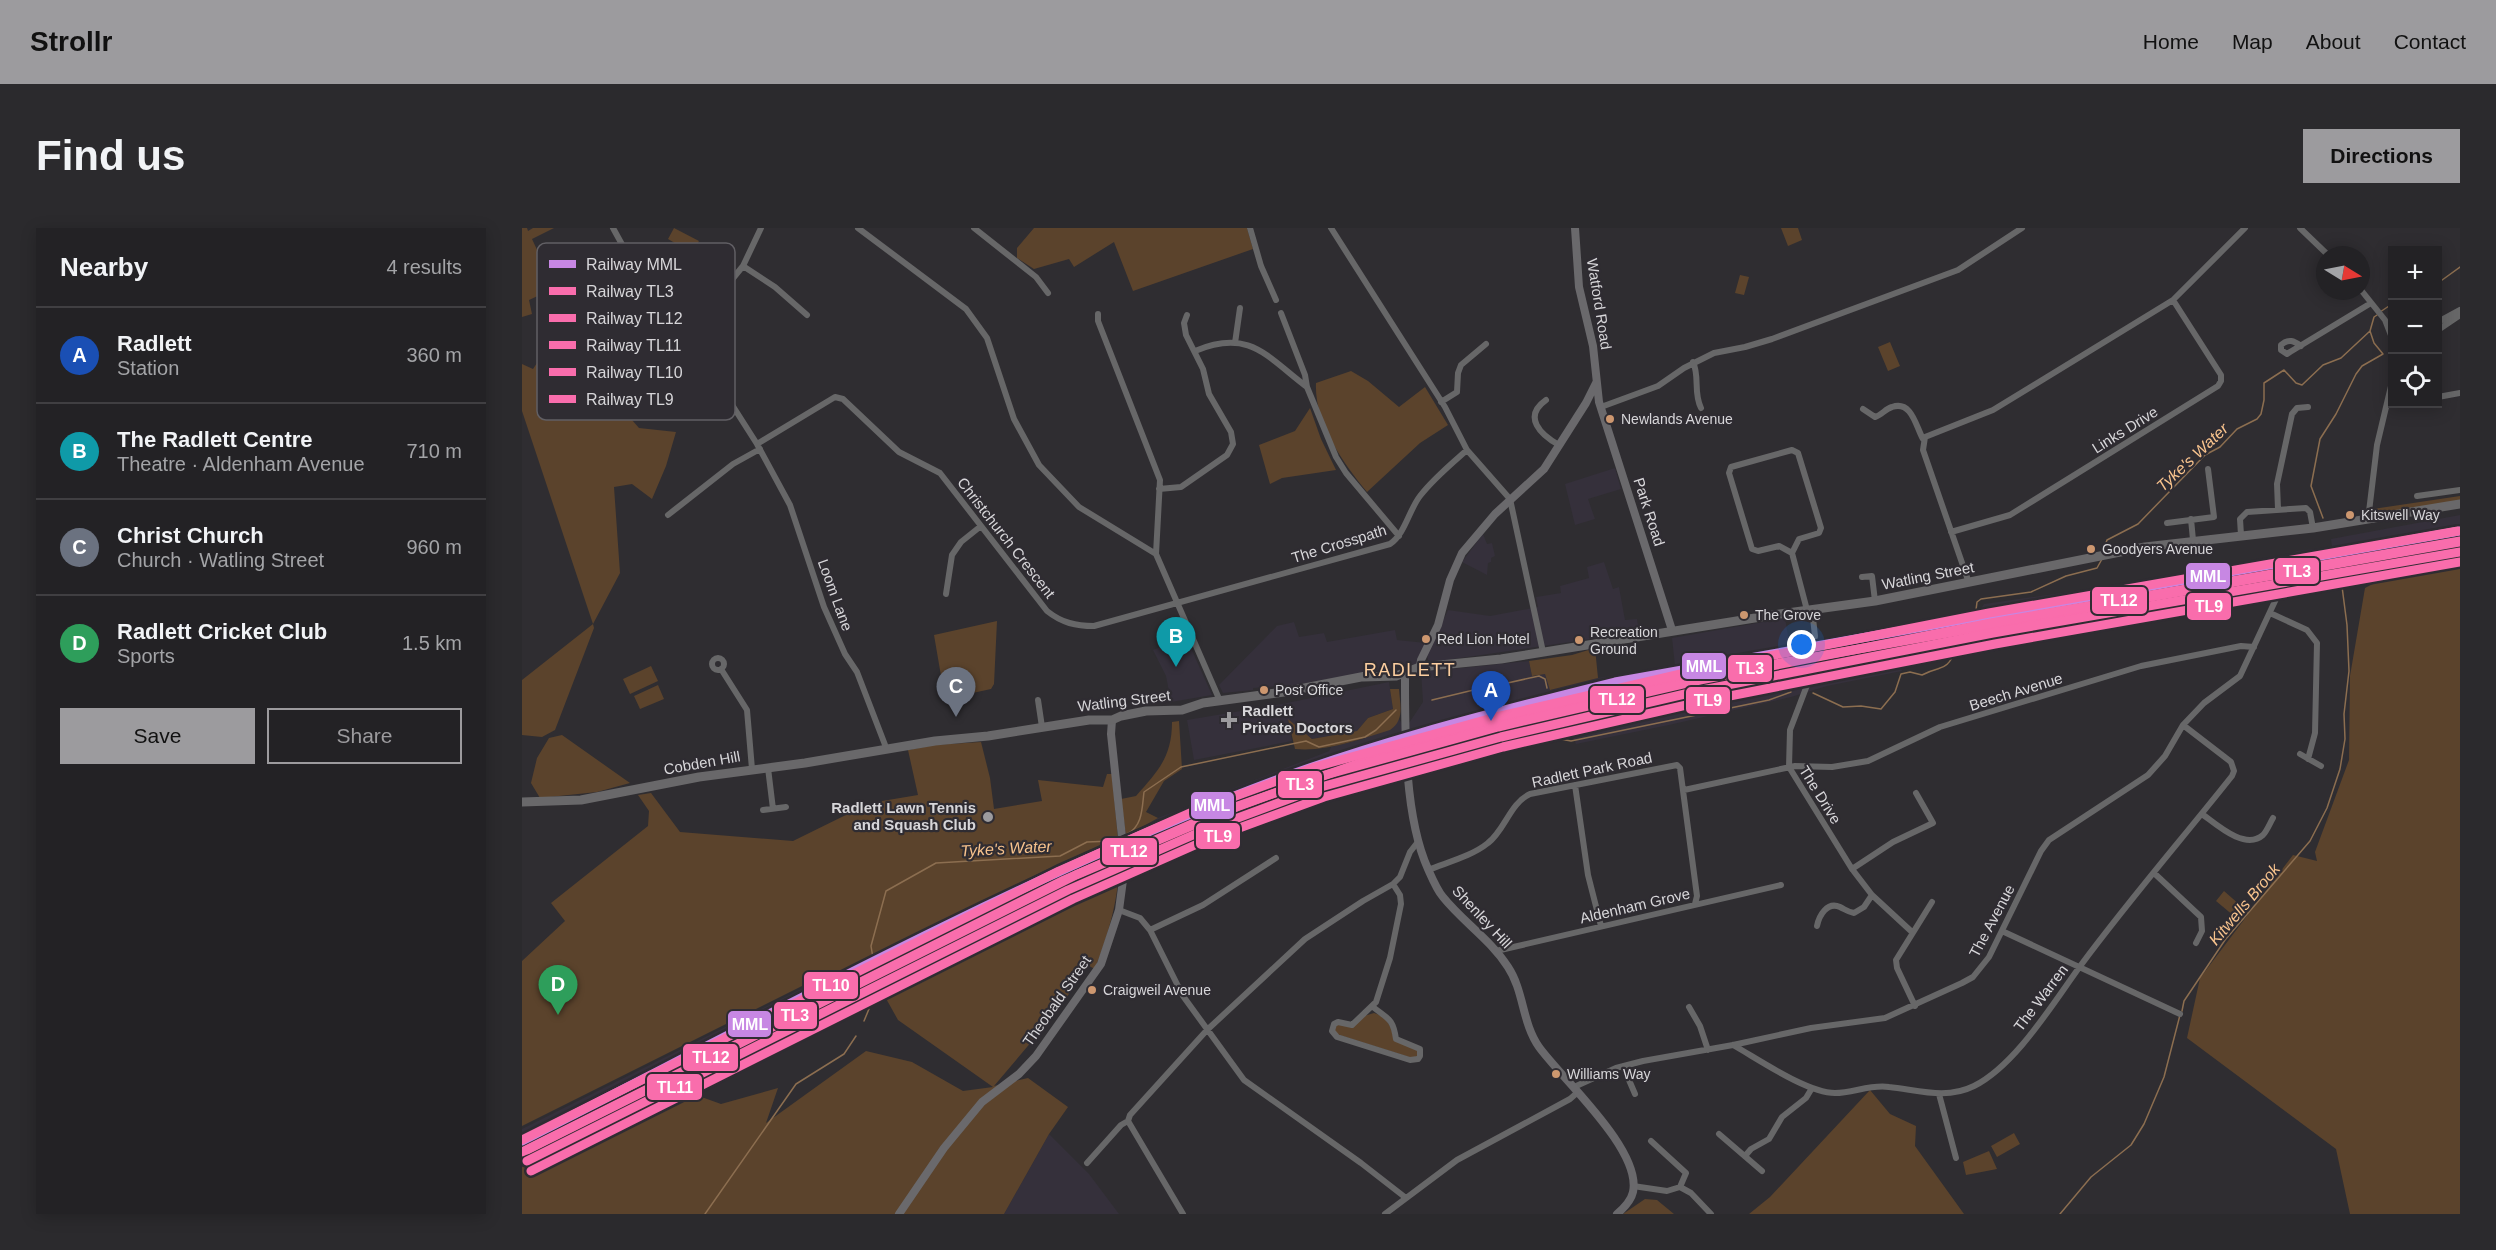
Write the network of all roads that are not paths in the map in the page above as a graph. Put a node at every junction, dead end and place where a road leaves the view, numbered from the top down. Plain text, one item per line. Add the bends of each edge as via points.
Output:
1 (613, 228) edge
2 (761, 228) edge
3 (858, 228) edge
4 (974, 228) edge
5 (1250, 228) edge
6 (1331, 228) edge
7 (1575, 228) edge
8 (2022, 228) edge
9 (2245, 228) edge
10 (2300, 228) edge
11 (621, 243) edge
12 (2319, 246) edge
13 (743, 266) junction
14 (735, 276) edge
15 (1048, 293) dead end
16 (1276, 300) dead end
17 (2173, 300) junction
18 (2369, 300) edge
19 (2371, 303) junction
20 (1240, 308) dead end
21 (2460, 310) edge
22 (1281, 313) dead end
23 (1098, 314) dead end
24 (807, 315) dead end
25 (1187, 315) dead end
26 (2460, 315) edge
27 (2442, 320) edge
28 (2442, 327) edge
29 (2388, 330) edge
30 (1235, 343) junction
31 (1486, 344) dead end
32 (2301, 346) dead end
33 (1195, 351) junction
34 (1693, 362) junction
35 (1596, 383) junction
36 (1307, 387) junction
37 (2460, 393) edge
38 (2442, 396) edge
39 (1546, 400) dead end
40 (1441, 402) junction
41 (1586, 403) junction
42 (1600, 404) junction
43 (2308, 407) dead end
44 (1701, 408) dead end
45 (2390, 408) edge
46 (735, 410) edge
47 (1863, 410) dead end
48 (1923, 439) junction
49 (1559, 445) junction
50 (758, 447) junction
51 (1467, 450) junction
52 (2208, 469) dead end
53 (1159, 489) junction
54 (2460, 490) edge
55 (2417, 496) dead end
56 (1510, 499) junction
57 (2460, 504) edge
58 (2278, 509) junction
59 (668, 515) dead end
60 (2191, 519) junction
61 (2368, 520) junction
62 (2167, 523) dead end
63 (981, 526) junction
64 (2313, 528) junction
65 (1951, 532) junction
66 (2241, 535) junction
67 (1399, 536) junction
68 (2193, 540) junction
69 (1156, 554) junction
70 (1792, 554) junction
71 (1862, 577) dead end
72 (1969, 583) junction
73 (946, 594) dead end
74 (2276, 598) dead end
75 (1875, 601) junction
76 (1177, 603) junction
77 (1810, 609) junction
78 (2270, 613) junction
79 (1672, 630) junction
80 (2254, 647) junction
81 (1543, 652) junction
82 (1420, 667) junction
83 (721, 669) dead end
84 (1403, 672) junction
85 (1038, 700) dead end
86 (1220, 701) junction
87 (1112, 720) junction
88 (2183, 725) junction
89 (1042, 727) junction
90 (887, 750) junction
91 (2300, 754) dead end
92 (2308, 759) junction
93 (2321, 766) dead end
94 (1788, 767) junction
95 (768, 768) junction
96 (752, 769) junction
97 (1575, 785) junction
98 (1684, 790) junction
99 (1916, 793) dead end
100 (522, 802) edge
101 (786, 807) dead end
102 (773, 809) junction
103 (762, 810) dead end
104 (2202, 814) junction
105 (2273, 818) dead end
106 (1418, 843) junction
107 (1276, 858) dead end
108 (1852, 869) junction
109 (1428, 870) junction
110 (2154, 873) junction
111 (1393, 884) junction
112 (1780, 885) dead end
113 (1872, 895) junction
114 (1932, 902) dead end
115 (1695, 904) junction
116 (1119, 910) junction
117 (1601, 926) junction
118 (1817, 926) dead end
119 (1150, 930) junction
120 (1912, 932) junction
121 (2002, 932) junction
122 (2196, 943) dead end
123 (1496, 951) junction
124 (2078, 969) junction
125 (1915, 1006) junction
126 (1373, 1007) junction
127 (1689, 1007) dead end
128 (2180, 1014) dead end
129 (1207, 1030) junction
130 (1733, 1045) junction
131 (1708, 1050) junction
132 (1623, 1066) junction
133 (1812, 1088) junction
134 (1576, 1089) junction
135 (1635, 1094) dead end
136 (1939, 1094) junction
137 (1128, 1121) junction
138 (1719, 1134) dead end
139 (1651, 1141) dead end
140 (1744, 1156) junction
141 (1956, 1158) dead end
142 (1087, 1163) dead end
143 (1762, 1172) dead end
144 (1634, 1186) junction
145 (1680, 1187) junction
146 (1406, 1198) junction
147 (899, 1214) edge
148 (1183, 1214) edge
149 (1385, 1214) edge
150 (1617, 1214) edge
151 (1711, 1214) edge

1 - 11 street, Loom Lane
2 - 13 street
3 - 69 street via 966,309 979,324 993,351 1022,436 1051,480 1096,519
4 - 15 street via 1036,278
5 - 16 street
6 - 40 street
7 - 35 street, Watford Road via 1579,287 1593,346
8 - 34 street via 1958,270 1772,339 1718,351
9 - 17 street
10 - 12 street
13 - 14 street
13 - 24 street
17 - 48 street via 2012,400
17 - 65 street, Links Drive via 2221,375 2218,386 2010,515
18 - 19 street
19 - 29 street
19 - 32 street
20 - 30 street
21 - 27 street
22 - 36 street
23 - 53 street via 1159,475
25 - 33 street via 1186,335
26 - 28 street
30 - 33 street
30 - 36 street via 1270,356
31 - 40 street via 1461,365 1457,392
33 - 53 street via 1209,394 1231,432 1233,444 1227,455 1181,487
34 - 42 street via 1658,386
34 - 44 street
35 - 41 street
35 - 42 street, Watford Road
36 - 67 street via 1336,458
37 - 38 street
39 - 49 street via 1536,413 1535,423 1542,435
40 - 51 street
41 - 42 street
41 - 49 street
42 - 79 street, Park Road
43 - 58 street via 2297,408 2292,414 2277,484
45 - 61 street via 2377,445
46 - 50 street, Loom Lane
47 - 48 street via 1875,417 1896,406 1906,409
48 - 65 street via 1923,450
49 - 56 street via 1544,469
50 - 59 street
50 - 63 street, Christchurch Crescent via 839,396 899,452 940,473
50 - 90 street, Loom Lane via 790,505 824,607 857,672
51 - 56 street
51 - 67 street, The Crosspath via 1418,498
52 - 60 street via 2214,517
53 - 69 street
54 - 55 street
56 - 81 street
56 - 82 street via 1462,553
57 - 61 main road, Watling Street
58 - 64 street via 2306,508
58 - 66 street via 2244,513 2240,519
60 - 62 street
60 - 68 street
61 - 64 main road, Watling Street
63 - 73 street via 956,547
63 - 76 street, Christchurch Crescent via 1047,611 1068,623 1094,626
64 - 66 main road, Watling Street
65 - 72 street
66 - 68 main road, Watling Street
67 - 76 street, The Crosspath via 1390,544
68 - 72 main road, Watling Street
69 - 76 street
70 - 70 street via 1779,546 1752,549 1729,473 1731,467 1792,450 1798,453 1821,531 1799,539
70 - 77 street
71 - 75 street via 1872,576
72 - 75 main road, Watling Street
74 - 78 street, The Avenue
75 - 77 main road, Watling Street
76 - 86 street
77 - 79 main road, Watling Street
77 - 94 street, The Drive via 1814,643 1809,680 1790,730
78 - 80 street, The Avenue
78 - 92 street via 2307,630 2317,643 2315,734
79 - 81 main road, Watling Street
80 - 88 street, The Avenue via 2240,676
80 - 94 street, Beech Avenue via 2241,646 2109,675 1940,727 1859,764
81 - 82 main road, Watling Street
82 - 84 main road, Watling Street
83 - 96 street via 747,710
84 - 86 main road, Watling Street
84 - 106 street, Shenley Hill via 1411,809
85 - 89 street
86 - 87 main road, Watling Street
87 - 89 main road, Watling Street
87 - 116 street, Theobald Street via 1125,865
88 - 104 street, The Warren via 2234,766 2232,777
88 - 121 street, The Avenue via 2165,756 2148,775 2049,840
89 - 90 main road, Watling Street
90 - 95 main road, Cobden Hill
91 - 92 street
92 - 93 street
94 - 98 street, Beech Avenue
94 - 108 street, The Drive
95 - 96 main road, Cobden Hill
95 - 102 street
96 - 100 main road, Cobden Hill via 581,800
97 - 98 street, Radlett Park Road via 1672,765 1680,768
97 - 109 street, Radlett Park Road via 1523,798 1489,843
97 - 117 street via 1588,875
98 - 115 street
99 - 108 street via 1933,823 1893,842
101 - 102 street
102 - 103 street
104 - 105 street via 2233,835 2253,839 2264,834
104 - 110 street, The Warren
106 - 109 street, Shenley Hill
106 - 111 street
107 - 119 street via 1203,905
108 - 113 street, The Drive
109 - 123 street, Shenley Hill via 1442,897
110 - 122 street via 2201,917 2202,931
110 - 124 street, The Warren
111 - 126 street via 1401,899 1397,932
111 - 129 street via 1317,930
112 - 115 street, Aldenham Grove
113 - 118 street via 1854,913 1838,906 1826,909
113 - 120 street, The Drive
114 - 120 street
115 - 117 street, Aldenham Grove
116 - 119 street via 1140,918
116 - 147 street, Theobald Street via 1101,964 1086,988 1027,1066 982,1102 962,1125
117 - 123 street, Aldenham Grove
119 - 129 street via 1176,983
120 - 125 street via 1896,960
121 - 124 street
121 - 125 street, The Avenue via 1973,976
123 - 134 street, Shenley Hill via 1515,980 1534,1039
124 - 128 street
124 - 136 street, The Warren via 2003,1067 1973,1087
125 - 130 street, The Avenue via 1885,1018 1811,1028
126 - 126 street via 1390,1019 1396,1039 1420,1048 1418,1059 1410,1060 1334,1034 1334,1024 1352,1024
127 - 131 street
129 - 137 street
129 - 146 street via 1244,1080
130 - 131 street, The Avenue
130 - 133 street, The Warren
131 - 132 street, The Avenue
132 - 134 street, The Avenue
132 - 135 street
133 - 136 street, The Warren via 1832,1093 1884,1086
133 - 140 street via 1782,1118 1769,1139
134 - 144 street, Shenley Hill via 1620,1148
134 - 146 street via 1570,1099 1457,1160
136 - 141 street
137 - 142 street
137 - 148 street
138 - 140 street
139 - 145 street via 1685,1172
140 - 143 street
144 - 145 street via 1667,1191
144 - 150 street via 1628,1203
145 - 151 street
146 - 149 street

